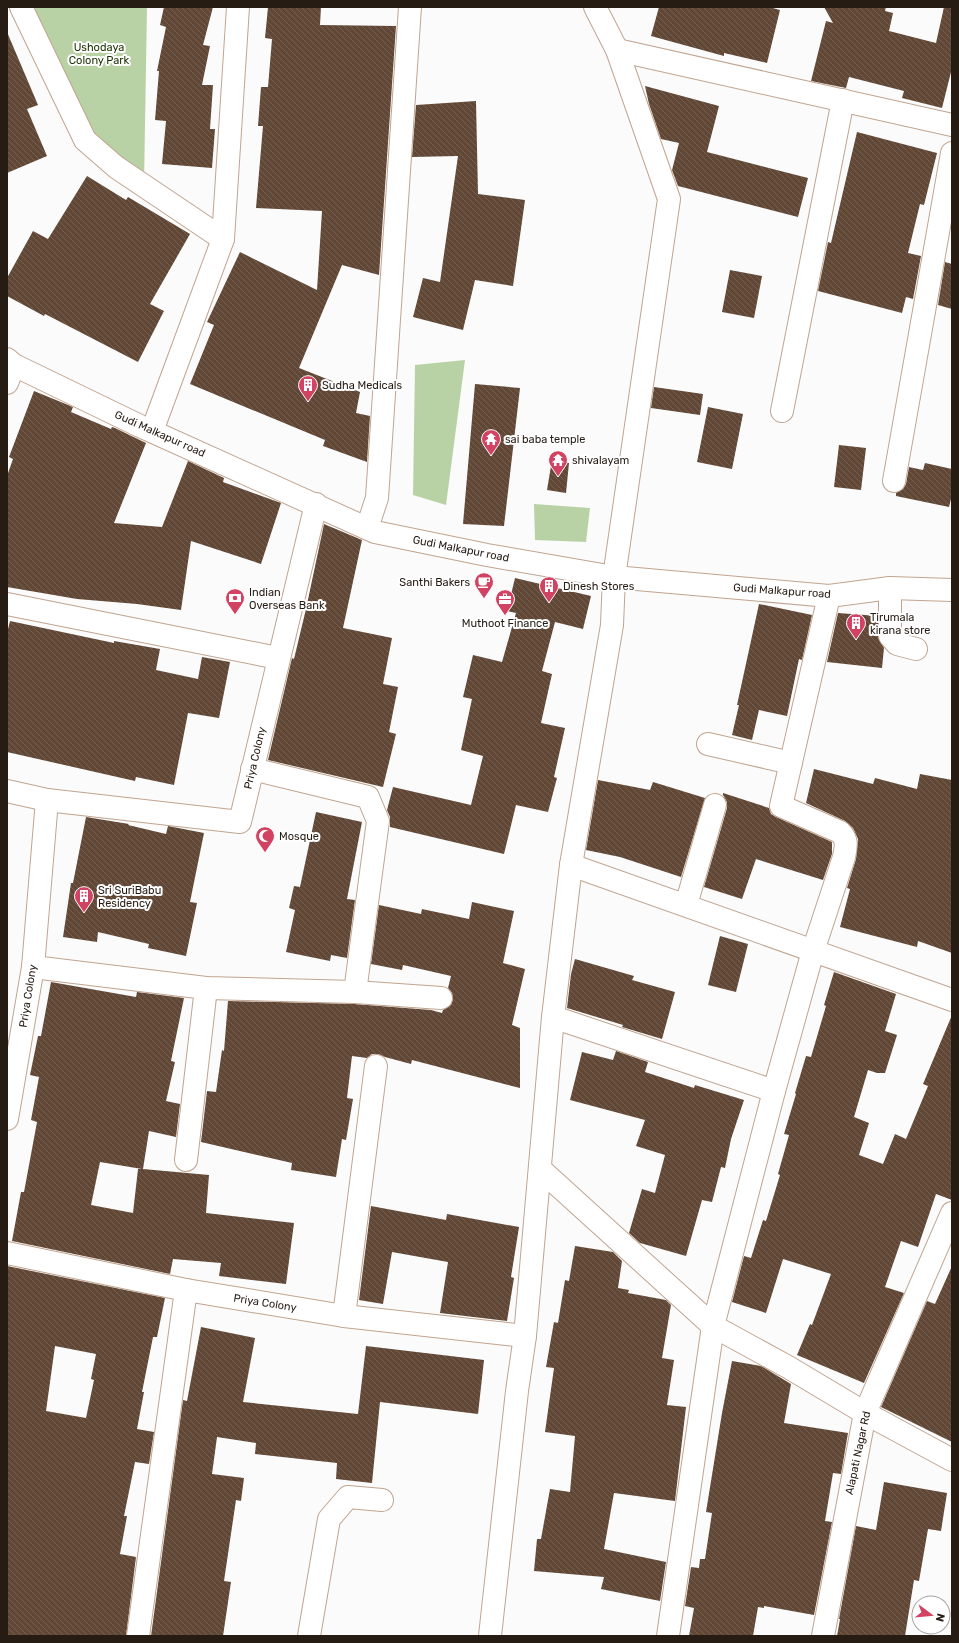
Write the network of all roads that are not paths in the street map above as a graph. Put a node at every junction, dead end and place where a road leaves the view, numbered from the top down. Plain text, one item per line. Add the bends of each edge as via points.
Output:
1 (21, 7) edge
2 (238, 7) edge
3 (410, 7) edge
4 (595, 7) edge
5 (617, 50) junction
6 (843, 100) junction
7 (952, 124) edge
8 (952, 153) edge
9 (223, 238) junction
10 (9, 369) edge
11 (782, 411) dead end
12 (152, 431) junction
13 (894, 481) dead end
14 (316, 504) junction
15 (367, 528) junction
16 (614, 577) junction
17 (890, 588) junction
18 (952, 590) edge
19 (829, 596) junction
20 (7, 604) edge
21 (916, 649) dead end
22 (278, 658) junction
23 (708, 744) dead end
24 (791, 763) junction
25 (252, 769) junction
26 (7, 791) edge
27 (47, 800) junction
28 (715, 804) dead end
29 (571, 865) junction
30 (686, 905) junction
31 (813, 951) junction
32 (32, 967) junction
33 (206, 988) junction
34 (355, 992) junction
35 (440, 998) dead end
36 (952, 1000) edge
37 (553, 1017) junction
38 (376, 1066) dead end
39 (774, 1091) junction
40 (9, 1096) edge
41 (7, 1119) edge
42 (186, 1160) dead end
43 (540, 1169) junction
44 (952, 1213) edge
45 (7, 1253) edge
46 (186, 1290) junction
47 (344, 1316) junction
48 (713, 1326) junction
49 (525, 1336) junction
50 (865, 1413) junction
51 (952, 1460) edge
52 (382, 1500) dead end
53 (138, 1636) edge
54 (309, 1636) edge
55 (490, 1636) edge
56 (668, 1636) edge
57 (823, 1636) edge

1 - 9 street via 85,140 116,167
2 - 9 street
3 - 15 street via 377,498
4 - 5 street
5 - 6 street
5 - 16 street via 669,200
6 - 7 street
6 - 11 street
8 - 13 street
9 - 12 street
10 - 12 street, Gudi Malkapur road
12 - 14 street, Gudi Malkapur road
14 - 15 street, Gudi Malkapur road
14 - 22 street, Priya Colony
15 - 16 street, Gudi Malkapur road via 375,532 487,555
16 - 19 street, Gudi Malkapur road
16 - 29 street via 612,625
17 - 18 street, Gudi Malkapur road
17 - 19 street, Gudi Malkapur road
17 - 21 street via 890,636 901,646
19 - 24 street
20 - 22 street
22 - 25 street, Priya Colony
23 - 24 street
24 - 31 street via 781,806 836,830 845,837 847,844
25 - 27 street, Priya Colony via 240,822
25 - 34 street via 368,797 378,821
26 - 27 street, Priya Colony
27 - 32 street, Priya Colony
28 - 30 street
29 - 30 street
29 - 37 street
30 - 31 street
31 - 36 street
31 - 39 street
32 - 33 street
32 - 40 street, Priya Colony
33 - 34 street
33 - 42 street
34 - 35 street
37 - 39 street
37 - 43 street
38 - 47 street
39 - 48 street
40 - 41 street, Priya Colony
43 - 48 street
43 - 49 street
44 - 50 street, Alapati Nagar Rd
45 - 46 street, Priya Colony
46 - 47 street, Priya Colony
46 - 53 street
47 - 49 street, Priya Colony
48 - 50 street
48 - 56 street
49 - 55 street
50 - 51 street
50 - 57 street, Alapati Nagar Rd
52 - 54 street via 348,1497 329,1519

